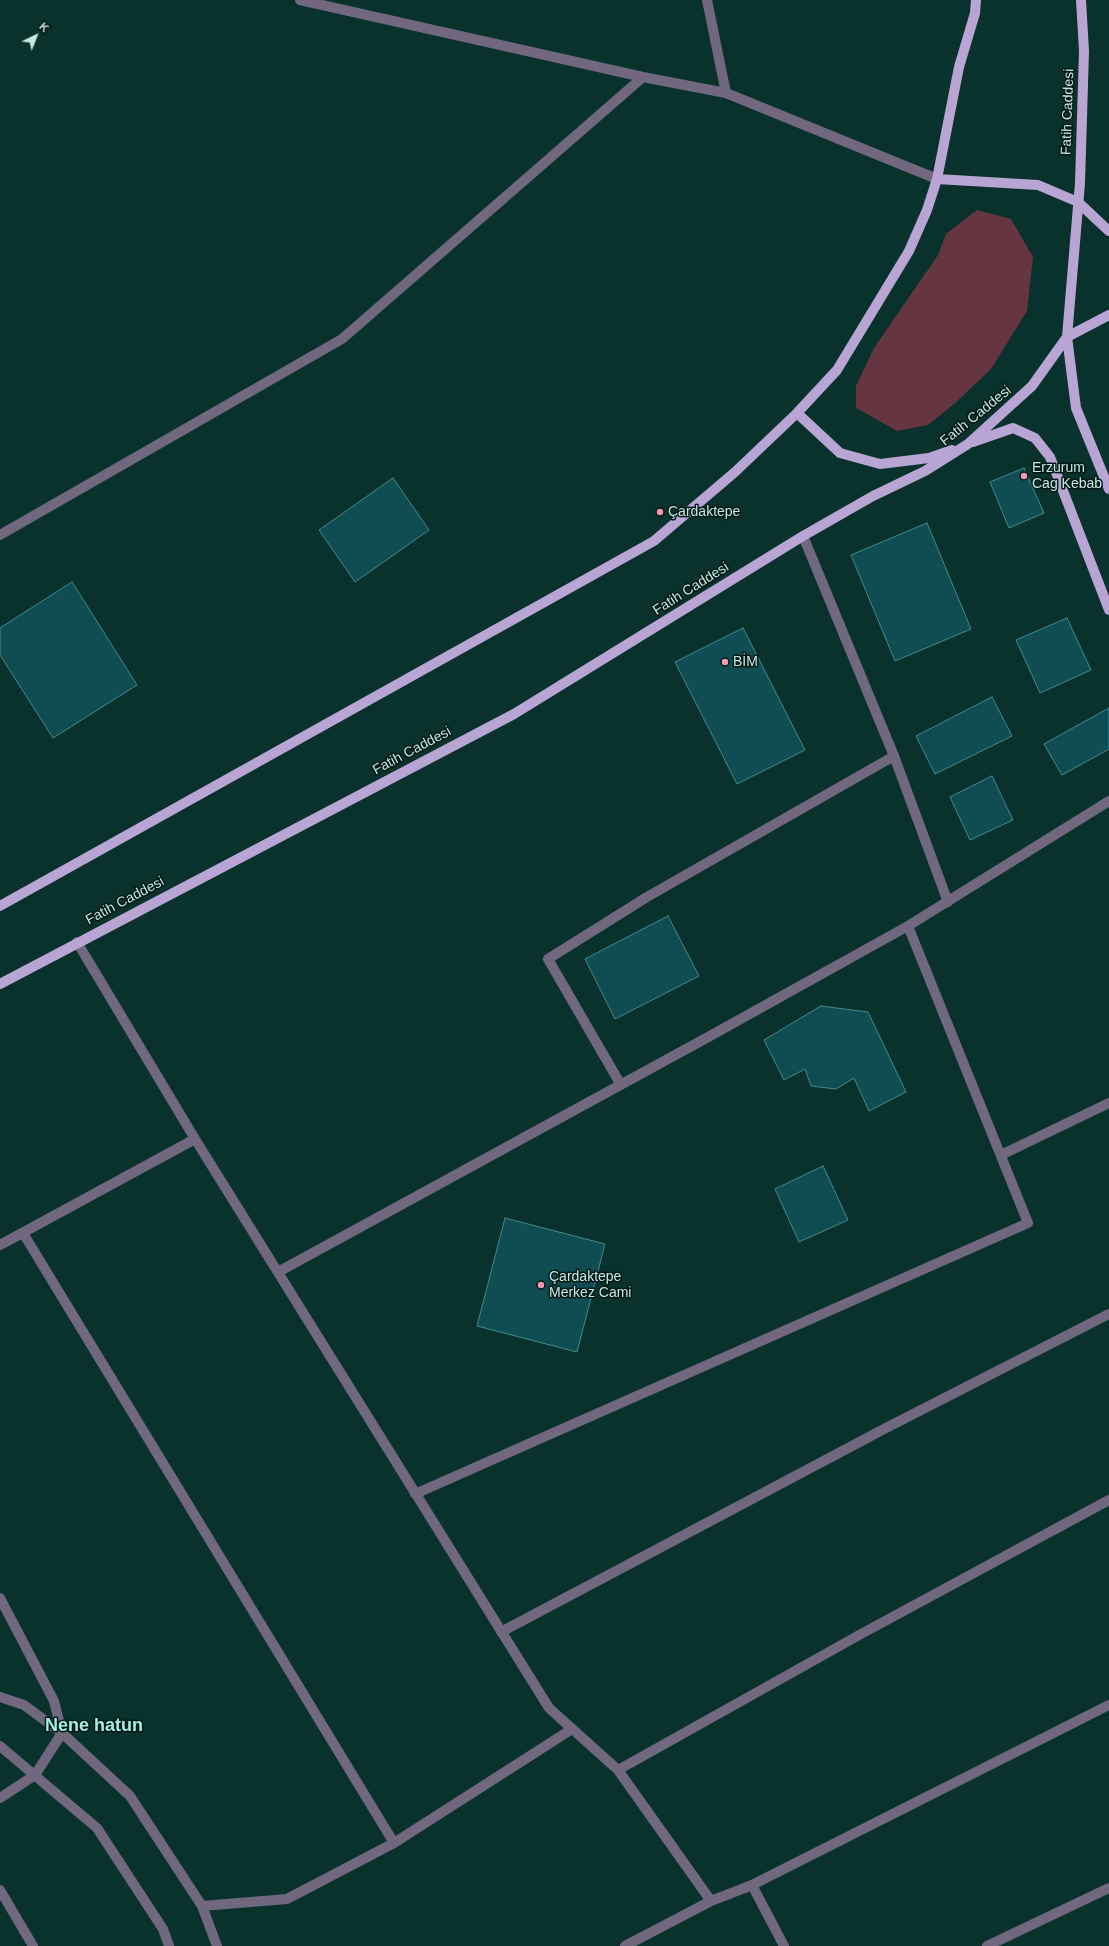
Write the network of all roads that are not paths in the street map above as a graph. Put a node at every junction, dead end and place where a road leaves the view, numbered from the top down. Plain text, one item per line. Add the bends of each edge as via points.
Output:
1 (300, 0) edge
2 (707, 0) edge
3 (976, 0) edge
4 (1081, 0) edge
5 (643, 77) junction
6 (726, 93) junction
7 (937, 179) junction
8 (1078, 202) junction
9 (1109, 231) edge
10 (1109, 315) edge
11 (1068, 337) junction
12 (797, 413) junction
13 (968, 444) junction
14 (1109, 489) edge
15 (0, 535) edge
16 (803, 536) junction
17 (1109, 610) edge
18 (894, 756) junction
19 (1109, 801) edge
20 (948, 902) junction
21 (0, 906) edge
22 (908, 926) junction
23 (77, 942) junction
24 (0, 984) edge
25 (621, 1085) junction
26 (1109, 1102) edge
27 (195, 1139) junction
28 (1000, 1156) junction
29 (23, 1233) junction
30 (0, 1245) edge
31 (278, 1272) junction
32 (1109, 1314) edge
33 (415, 1494) junction
34 (1109, 1500) edge
35 (0, 1598) edge
36 (501, 1632) junction
37 (0, 1697) edge
38 (1109, 1705) edge
39 (572, 1729) junction
40 (62, 1733) junction
41 (0, 1746) edge
42 (618, 1770) junction
43 (35, 1775) junction
44 (0, 1798) edge
45 (394, 1843) junction
46 (752, 1885) junction
47 (1109, 1888) edge
48 (0, 1890) edge
49 (711, 1901) junction
50 (202, 1906) junction
51 (33, 1946) edge
52 (169, 1946) edge
53 (217, 1946) edge
54 (625, 1946) edge
55 (784, 1946) edge
56 (987, 1946) edge

1 - 5 street
2 - 6 street
3 - 7 main road via 975,13 959,67
4 - 8 main road, Fatih Caddesi via 1084,51
5 - 6 street
5 - 15 street via 342,339
6 - 7 street
7 - 8 main road via 1038,185
7 - 12 main road via 909,251 837,370
8 - 9 main road
8 - 11 main road, Fatih Caddesi
10 - 11 main road
11 - 13 main road, Fatih Caddesi via 1032,386
11 - 14 main road via 1076,408
12 - 13 main road via 840,453 880,464 929,458
12 - 21 main road via 735,472 654,540
13 - 16 main road, Fatih Caddesi via 926,471 873,496
13 - 17 main road via 1013,428 1035,438 1050,457
16 - 18 street
16 - 23 main road, Fatih Caddesi via 514,714
18 - 20 street
18 - 25 street via 648,897 548,959
19 - 20 street
20 - 22 street
22 - 25 street
22 - 28 street
23 - 24 main road, Fatih Caddesi
23 - 27 street
25 - 31 street
26 - 28 street
27 - 29 street
27 - 31 street
28 - 33 street via 1028,1223
29 - 30 street
29 - 45 street
31 - 33 street
32 - 36 street via 884,1429
33 - 36 street
34 - 42 street via 861,1634
35 - 40 street via 54,1701
36 - 39 street via 549,1708
37 - 40 street via 24,1705
38 - 46 street
39 - 42 street
39 - 45 street
40 - 43 street
40 - 50 street via 130,1796
41 - 43 street
42 - 49 street
43 - 44 street
43 - 52 street via 97,1828 163,1929
45 - 50 street via 287,1899
46 - 49 street
46 - 55 street
47 - 56 street
48 - 51 street
49 - 54 street
50 - 53 street

